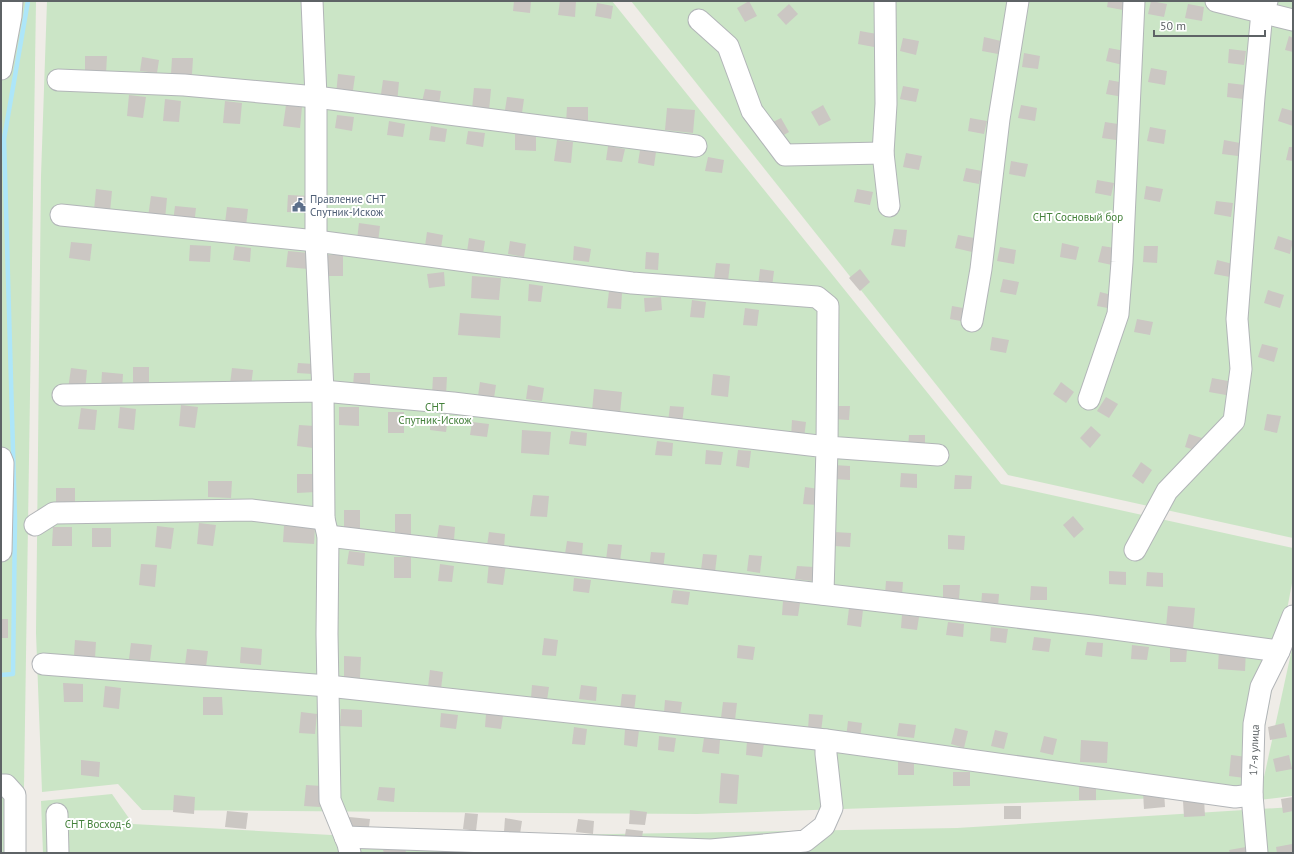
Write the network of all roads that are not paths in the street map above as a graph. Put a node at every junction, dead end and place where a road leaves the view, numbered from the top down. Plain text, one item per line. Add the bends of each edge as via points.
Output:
1 (12, 1) edge
2 (312, 1) edge
3 (884, 1) edge
4 (1018, 1) edge
5 (1134, 1) edge
6 (1216, 1) edge
7 (1265, 7) edge
8 (699, 20) dead end
9 (1293, 20) edge
10 (1, 69) edge
11 (58, 80) dead end
12 (316, 97) junction
13 (696, 146) dead end
14 (883, 153) junction
15 (889, 206) dead end
16 (61, 215) dead end
17 (316, 241) junction
18 (972, 321) dead end
19 (323, 392) junction
20 (63, 395) dead end
21 (1089, 399) dead end
22 (827, 447) junction
23 (938, 455) dead end
24 (1, 458) edge
25 (35, 525) dead end
26 (326, 528) junction
27 (1, 550) edge
28 (1135, 550) dead end
29 (823, 594) junction
30 (1293, 616) edge
31 (1279, 651) junction
32 (43, 664) dead end
33 (328, 686) junction
34 (826, 740) junction
35 (4, 785) edge
36 (1252, 795) junction
37 (57, 814) dead end
38 (348, 845) edge
39 (16, 853) edge
40 (58, 853) edge
41 (1256, 853) edge

1 - 10 street
2 - 12 street
3 - 14 street via 886,104
4 - 18 street via 999,119 981,269
5 - 21 street via 1118,314
6 - 7 street
7 - 9 street
7 - 28 street via 1254,97 1237,319 1241,370 1234,421 1168,491
8 - 14 street via 728,46 752,110 785,155
11 - 12 street via 184,85
12 - 13 street
12 - 17 street
14 - 15 street
16 - 17 street
17 - 19 street
17 - 22 street via 632,282 817,297 828,306
19 - 20 street
19 - 22 street via 460,404
19 - 26 street
22 - 23 street
22 - 29 street
24 - 27 street
25 - 26 street via 54,513 251,510
26 - 29 street
26 - 33 street
29 - 31 street
30 - 31 street, 17-я улица
31 - 36 street, 17-я улица via 1262,687 1254,724
32 - 33 street
33 - 34 street
33 - 38 street via 330,800
34 - 36 street via 1235,797
34 - 38 street via 832,808 824,826 805,842 711,850
35 - 39 street via 14,795
36 - 41 street, 17-я улица
37 - 40 street

